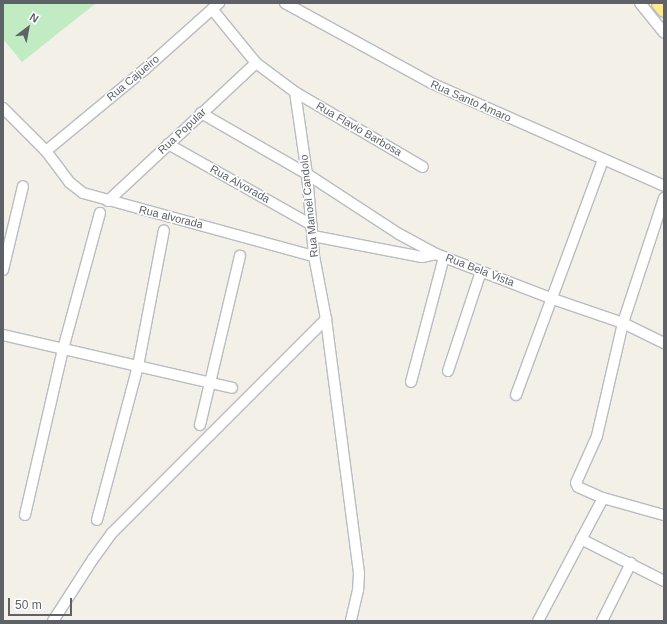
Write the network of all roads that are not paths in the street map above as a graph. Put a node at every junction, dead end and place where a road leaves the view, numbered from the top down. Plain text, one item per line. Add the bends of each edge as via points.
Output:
1 (284, 3) edge
2 (640, 3) edge
3 (659, 3) edge
4 (216, 6) edge
5 (664, 9) edge
6 (664, 33) edge
7 (256, 63) junction
8 (295, 92) junction
9 (3, 108) edge
10 (201, 113) junction
11 (168, 144) junction
12 (46, 151) junction
13 (603, 160) junction
14 (423, 167) dead end
15 (307, 174) junction
16 (23, 186) dead end
17 (664, 186) edge
18 (664, 198) edge
19 (108, 201) junction
20 (100, 213) dead end
21 (312, 225) junction
22 (164, 230) dead end
23 (313, 236) junction
24 (440, 255) junction
25 (240, 256) dead end
26 (314, 256) junction
27 (3, 270) edge
28 (481, 271) junction
29 (553, 299) junction
30 (326, 319) junction
31 (623, 323) junction
32 (3, 335) edge
33 (664, 342) edge
34 (63, 349) junction
35 (138, 366) junction
36 (448, 371) dead end
37 (209, 382) junction
38 (411, 382) dead end
39 (232, 388) dead end
40 (516, 395) dead end
41 (200, 425) dead end
42 (603, 498) junction
43 (25, 515) dead end
44 (664, 515) edge
45 (97, 520) dead end
46 (581, 539) junction
47 (631, 563) junction
48 (664, 580) edge
49 (53, 621) edge
50 (351, 621) edge
51 (538, 621) edge
52 (602, 621) edge

1 - 13 street, Rua Santo Amaro via 431,83
2 - 6 street
3 - 5 highway
4 - 7 street, Rua Flavio Barbosa
4 - 12 street, Rua Cajueiro
7 - 8 street, Rua Flavio Barbosa
7 - 10 street, Rua Popular
8 - 14 street, Rua Flavio Barbosa
8 - 15 street, Rua Manoel Candolo
9 - 12 street, Rua alvorada
10 - 11 street, Rua Popular
10 - 15 street, Rua Bela Vista
11 - 19 street, Rua Popular
11 - 21 street, Rua Alvorada
12 - 19 street, Rua alvorada via 77,190
13 - 17 street, Rua Santo Amaro
13 - 29 street
15 - 21 street, Rua Manoel Candolo
15 - 24 street, Rua Bela Vista via 358,208
16 - 27 street
18 - 31 street
19 - 26 street, Rua alvorada via 173,216
20 - 34 street
21 - 23 street, Rua Manoel Candolo
22 - 35 street
23 - 24 street via 422,257
23 - 26 street, Rua Manoel Candolo
24 - 28 street, Rua Bela Vista
24 - 38 street
25 - 37 street
26 - 30 street, Rua Manoel Candolo
28 - 29 street, Rua Bela Vista
28 - 36 street
29 - 31 street, Rua Bela Vista
29 - 40 street
30 - 49 street via 112,533
30 - 50 street, Rua Manoel Candolo via 359,573
31 - 33 street, Rua Bela Vista
31 - 42 street via 597,436 576,483 578,487
32 - 34 street
34 - 35 street
34 - 43 street
35 - 37 street
35 - 45 street
37 - 39 street
37 - 41 street
42 - 44 street
42 - 46 street
46 - 47 street
46 - 51 street
47 - 48 street
47 - 52 street

